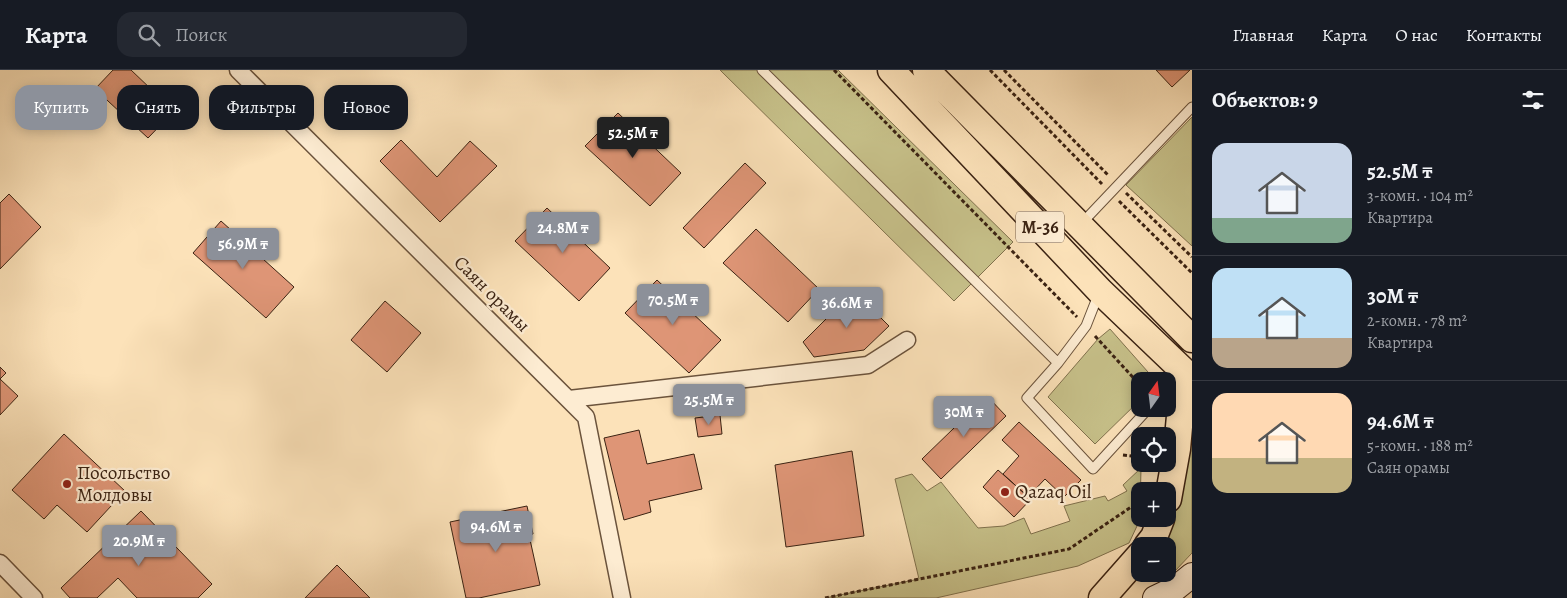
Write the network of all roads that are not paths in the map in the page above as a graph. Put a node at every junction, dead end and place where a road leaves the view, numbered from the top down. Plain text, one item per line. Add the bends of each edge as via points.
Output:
1 (238, 70) edge
2 (762, 70) edge
3 (892, 70) edge
4 (926, 70) edge
5 (1192, 107) edge
6 (1079, 225) junction
7 (1100, 291) junction
8 (1192, 339) edge
9 (907, 340) dead end
10 (1058, 363) junction
11 (1183, 378) edge
12 (569, 399) junction
13 (1140, 418) edge
14 (1171, 482) edge
15 (0, 562) edge
16 (1131, 564) edge
17 (1192, 575) edge
18 (34, 598) edge
19 (622, 598) edge
20 (1102, 598) edge
21 (1155, 598) edge

1 - 12 street, Саян орамы
2 - 10 lane
3 - 7 main road, M-36
4 - 6 main road, M-36
5 - 6 lane
6 - 8 main road, M-36
7 - 10 lane via 1086,326
7 - 11 main road, M-36
9 - 12 street via 868,365
10 - 13 lane via 1027,398 1093,469
11 - 14 main road
12 - 19 street, Саян орамы via 586,417
15 - 18 street
16 - 20 main road
17 - 21 main road via 1176,588

